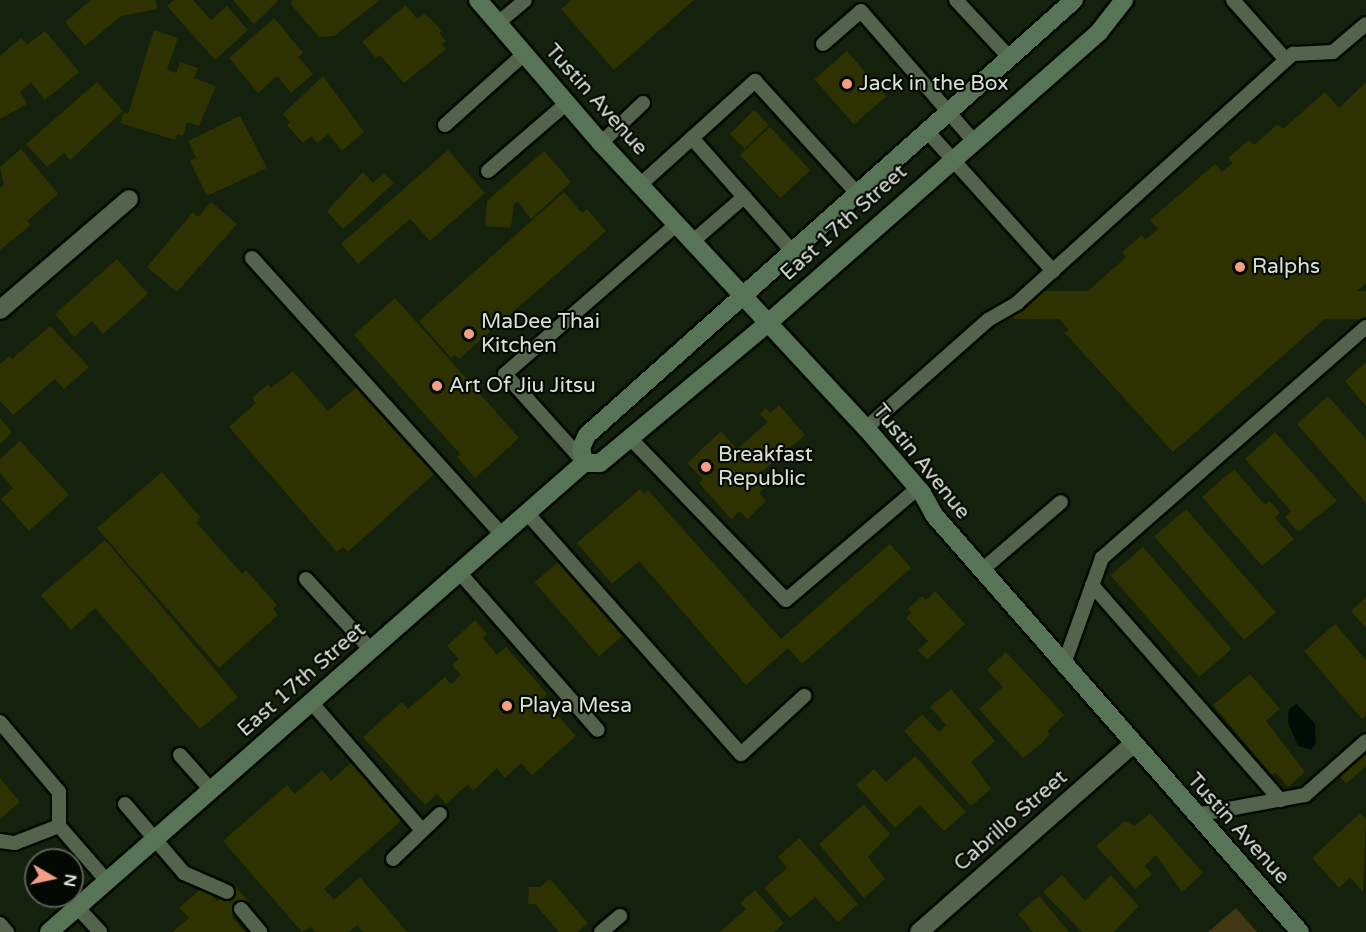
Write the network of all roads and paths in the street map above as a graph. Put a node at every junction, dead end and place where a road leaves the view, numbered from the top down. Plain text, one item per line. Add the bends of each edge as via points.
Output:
1 (478, 0) edge
2 (525, 0) edge
3 (956, 0) edge
4 (1074, 0) edge
5 (1124, 0) edge
6 (1233, 0) edge
7 (498, 23) junction
8 (1366, 24) edge
9 (823, 44) dead end
10 (524, 54) junction
11 (1009, 57) junction
12 (1286, 60) junction
13 (643, 102) dead end
14 (567, 103) junction
15 (948, 110) junction
16 (445, 125) dead end
17 (926, 130) junction
18 (692, 138) junction
19 (972, 139) junction
20 (602, 143) junction
21 (950, 160) junction
22 (488, 171) dead end
23 (641, 184) junction
24 (856, 192) junction
25 (744, 197) junction
26 (129, 199) dead end
27 (677, 224) junction
28 (692, 242) junction
29 (791, 250) junction
30 (252, 258) dead end
31 (1053, 271) junction
32 (741, 294) junction
33 (0, 310) edge
34 (768, 323) junction
35 (1366, 327) edge
36 (866, 428) junction
37 (631, 439) junction
38 (584, 463) junction
39 (918, 488) junction
40 (1060, 502) dead end
41 (527, 513) junction
42 (502, 535) junction
43 (982, 570) junction
44 (459, 572) junction
45 (306, 579) dead end
46 (1092, 585) junction
47 (371, 650) junction
48 (1064, 664) junction
49 (804, 696) dead end
50 (311, 702) junction
51 (0, 722) edge
52 (598, 730) dead end
53 (1366, 741) edge
54 (1133, 744) junction
55 (180, 755) dead end
56 (211, 790) junction
57 (1280, 800) junction
58 (125, 804) dead end
59 (440, 814) dead end
60 (1196, 815) junction
61 (59, 825) junction
62 (422, 830) junction
63 (155, 839) junction
64 (0, 841) edge
65 (393, 859) dead end
66 (107, 881) junction
67 (227, 892) dead end
68 (84, 901) edge
69 (76, 908) edge
70 (78, 908) edge
71 (241, 909) dead end
72 (620, 916) dead end
73 (0, 924) edge
74 (7, 932) edge
75 (49, 932) edge
76 (100, 932) edge
77 (260, 932) edge
78 (601, 932) edge
79 (919, 932) edge
80 (1300, 932) edge

1 - 7 main road, Tustin Avenue
2 - 7 lane
3 - 11 lane
4 - 11 main road, East 17th Street
5 - 19 main road, East 17th Street via 1099,32
6 - 12 lane
7 - 10 main road, Tustin Avenue
8 - 12 lane via 1333,52 1293,54
9 - 15 lane via 861,11
10 - 14 main road, Tustin Avenue
10 - 16 lane
11 - 15 main road, East 17th Street
12 - 31 lane
13 - 20 lane
14 - 20 main road, Tustin Avenue
14 - 22 lane
15 - 17 main road, East 17th Street
15 - 19 lane
17 - 21 lane
17 - 24 main road, East 17th Street
18 - 23 lane
18 - 24 lane via 755,81
18 - 25 lane
19 - 21 main road, East 17th Street
20 - 23 main road, Tustin Avenue
21 - 31 lane
21 - 34 main road, East 17th Street
23 - 27 main road, Tustin Avenue
24 - 29 main road, East 17th Street
25 - 28 lane
25 - 29 lane
26 - 33 street
27 - 28 main road, Tustin Avenue
27 - 38 lane via 505,374
28 - 32 main road, Tustin Avenue
29 - 32 main road, East 17th Street
30 - 42 lane
31 - 36 lane via 1017,303 988,320
32 - 34 main road, Tustin Avenue
32 - 38 main road, East 17th Street via 587,435 581,448
34 - 36 main road, Tustin Avenue
34 - 37 main road, East 17th Street
35 - 46 lane via 1102,558
36 - 39 main road, Tustin Avenue
37 - 38 main road, East 17th Street via 600,463
37 - 39 lane via 786,600
38 - 41 main road, East 17th Street
39 - 43 main road, Tustin Avenue via 934,515
40 - 43 lane
41 - 42 main road, East 17th Street
41 - 49 lane via 741,754
42 - 44 main road, East 17th Street
43 - 48 main road, Tustin Avenue
44 - 47 main road, East 17th Street
44 - 52 lane
45 - 47 lane
46 - 48 lane
46 - 57 lane
47 - 50 main road, East 17th Street
48 - 54 main road, Tustin Avenue
50 - 56 main road, East 17th Street
50 - 62 lane
51 - 61 lane via 59,792
53 - 57 lane via 1305,795
54 - 60 main road, Tustin Avenue
54 - 79 street, Cabrillo Street
55 - 56 lane
56 - 63 main road, East 17th Street
57 - 60 lane
58 - 63 lane
59 - 62 lane
60 - 80 main road, Tustin Avenue
61 - 64 lane via 15,843
61 - 66 lane
62 - 65 lane
63 - 66 main road, East 17th Street
63 - 67 lane via 184,873
66 - 68 main road, East 17th Street
69 - 75 main road, East 17th Street
70 - 76 lane
71 - 77 lane
72 - 78 lane
73 - 74 lane

